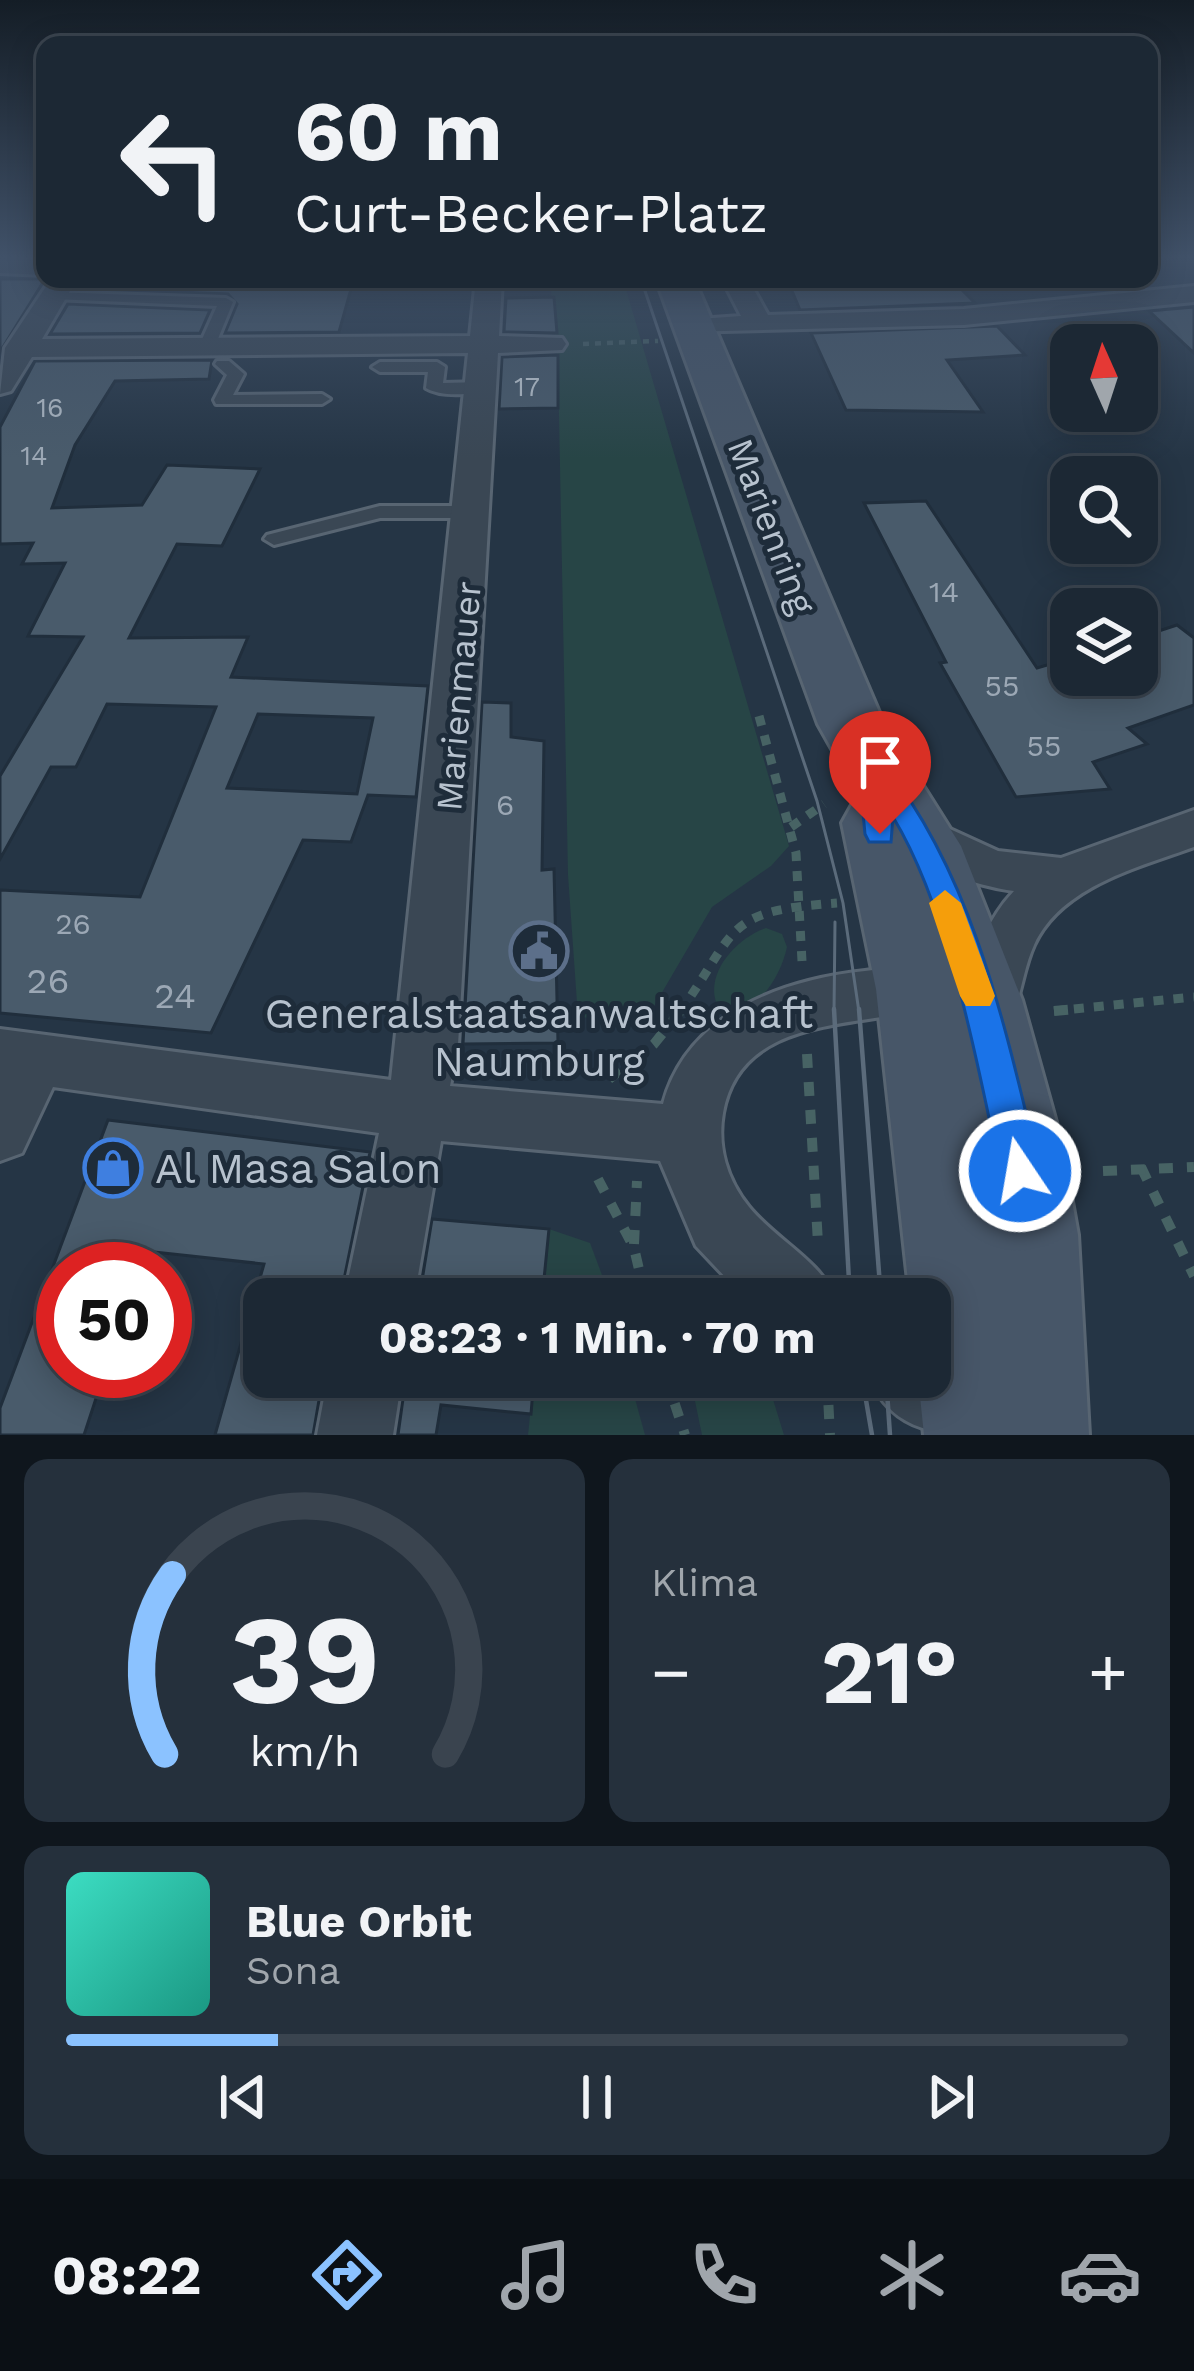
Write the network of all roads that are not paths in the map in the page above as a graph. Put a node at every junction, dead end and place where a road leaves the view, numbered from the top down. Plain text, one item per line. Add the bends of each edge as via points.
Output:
1 (32, 325) edge
2 (222, 325) edge
3 (486, 325) edge
4 (666, 325) edge
5 (552, 344) road end
6 (20, 348) junction
7 (214, 352) junction
8 (483, 366) junction
9 (380, 367) dead end
10 (0, 385) edge
11 (322, 399) dead end
12 (474, 512) junction
13 (274, 539) dead end
14 (874, 771) junction
15 (1194, 827) edge
16 (917, 832) junction
17 (1064, 878) junction
18 (991, 990) junction
19 (18, 1056) edge
20 (416, 1112) junction
21 (0, 1133) edge
22 (688, 1135) junction
23 (810, 1276) edge
24 (383, 1278) edge
25 (361, 1398) edge
26 (974, 1417) edge
27 (355, 1435) edge

1 - 6 street
2 - 7 lane
3 - 8 street, Marienmauer
4 - 14 main road, Marienring
5 - 8 street
6 - 7 street
6 - 10 street
7 - 8 street
7 - 11 lane via 236,374 222,400
8 - 9 lane via 434,388 436,367
8 - 12 street, Marienmauer
12 - 13 lane via 380,512
12 - 20 street, Marienmauer
14 - 16 main road
14 - 18 main road via 880,834
15 - 17 street
16 - 17 street via 989,869
16 - 18 main road
17 - 18 street via 1029,910
18 - 22 street via 804,1005 754,1028 710,1064 693,1098
18 - 26 main road via 1029,1234
19 - 20 street
19 - 21 street
20 - 22 street
20 - 24 street, Marienmauer
22 - 23 street via 699,1180 739,1247
25 - 27 street

